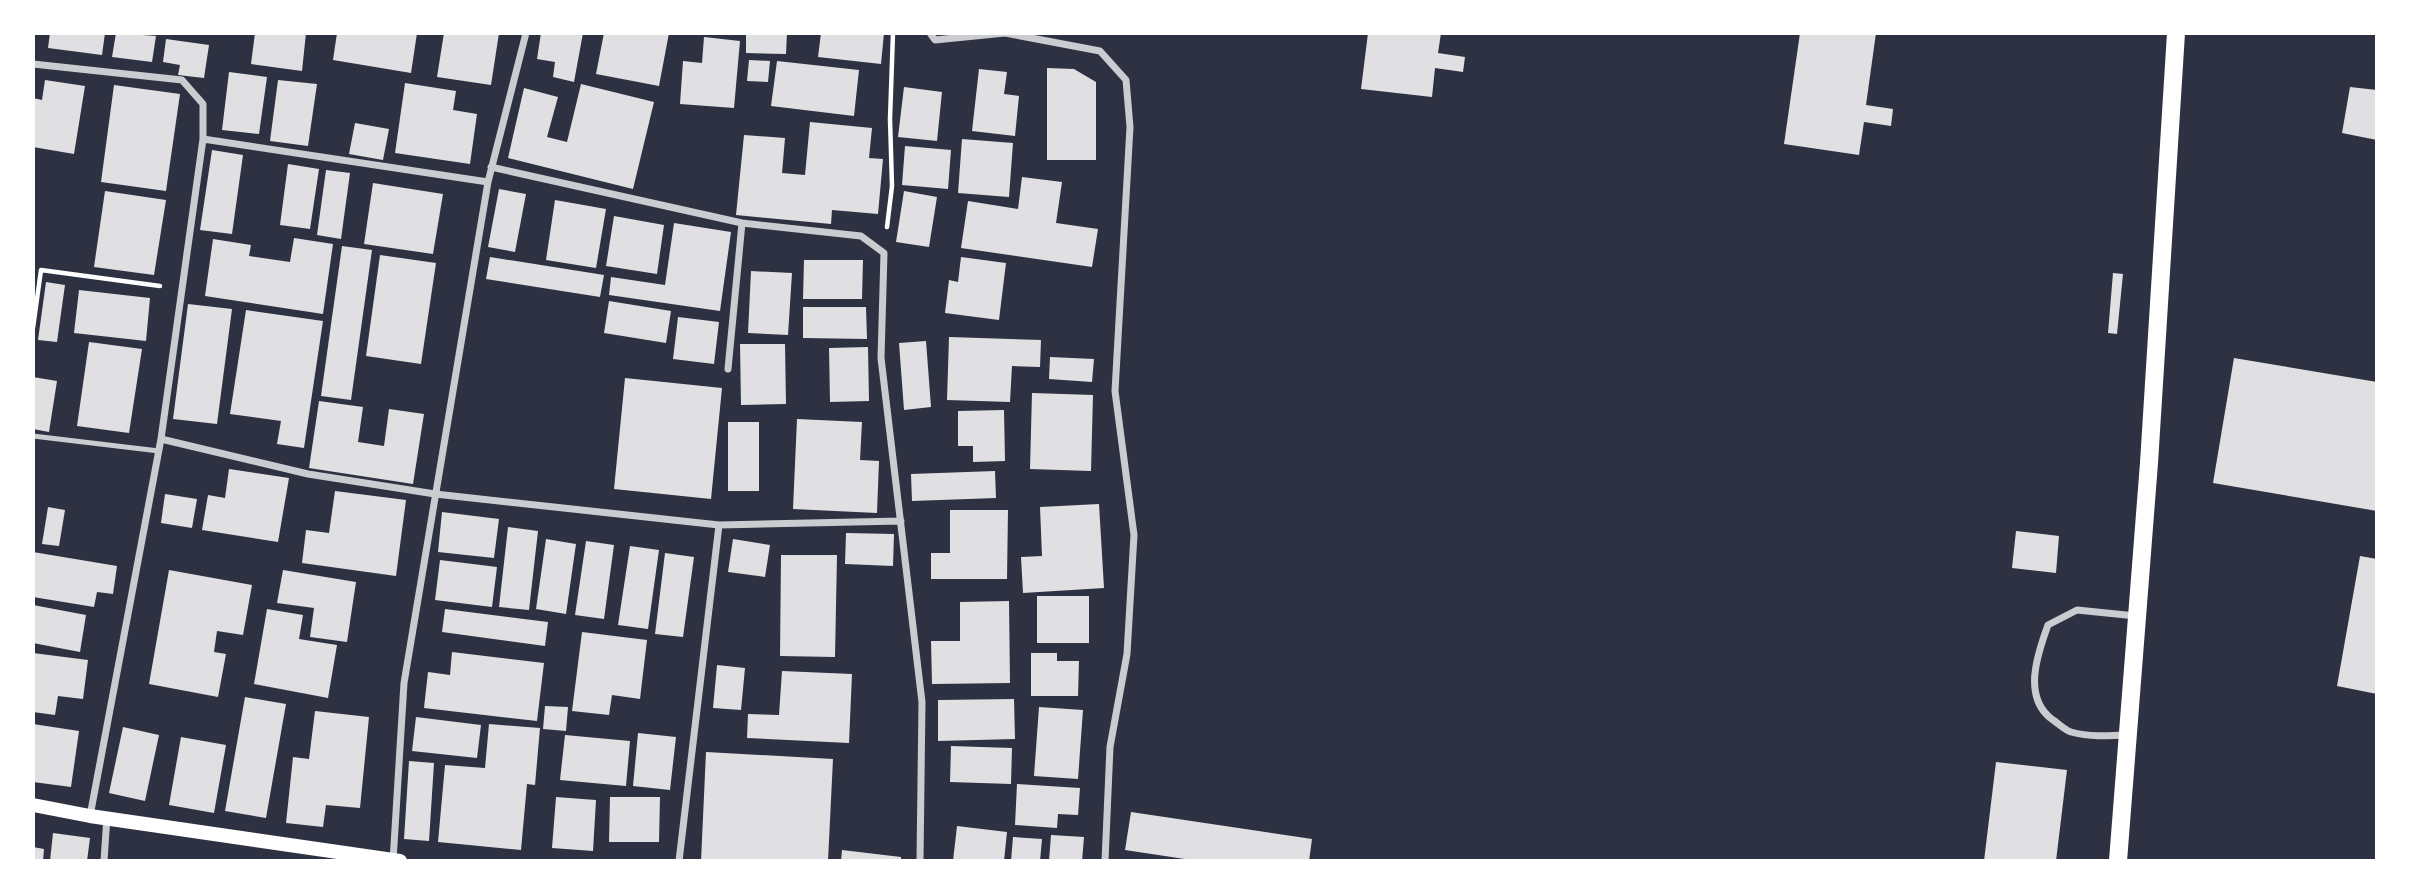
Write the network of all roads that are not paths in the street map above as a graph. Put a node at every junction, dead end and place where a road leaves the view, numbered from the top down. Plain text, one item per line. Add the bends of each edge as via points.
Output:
1 (526, 33) edge
2 (930, 33) edge
3 (1005, 33) edge
4 (2176, 33) edge
5 (33, 64) edge
6 (203, 139) junction
7 (491, 167) junction
8 (488, 182) junction
9 (742, 223) junction
10 (728, 369) dead end
11 (33, 436) edge
12 (161, 439) junction
13 (159, 451) junction
14 (435, 494) junction
15 (901, 521) junction
16 (719, 525) junction
17 (2136, 616) junction
18 (2126, 735) junction
19 (33, 805) edge
20 (90, 816) junction
21 (107, 816) junction
22 (393, 860) edge
23 (104, 861) edge
24 (400, 861) edge
25 (679, 861) edge
26 (920, 861) edge
27 (1105, 861) edge
28 (2118, 861) edge

1 - 7 street
2 - 3 street via 935,40
3 - 27 street via 1100,51 1126,80 1130,127 1115,391 1134,535 1127,654 1110,747
4 - 17 main road
5 - 6 street via 182,80 203,104
6 - 8 street
6 - 12 street
7 - 8 street
7 - 9 street
8 - 14 street
9 - 10 street
9 - 15 street via 861,236 884,253 881,358
11 - 13 lane
12 - 13 street
12 - 14 street via 308,474
13 - 20 street
14 - 16 street
14 - 22 street via 404,683
15 - 16 street
15 - 26 street via 922,702
16 - 25 street
17 - 18 main road
17 - 18 street via 2077,610 2048,625 2036,656 2034,685 2042,712 2069,732
18 - 28 main road
19 - 20 main road
20 - 21 main road
21 - 22 main road
21 - 23 street
22 - 24 main road

